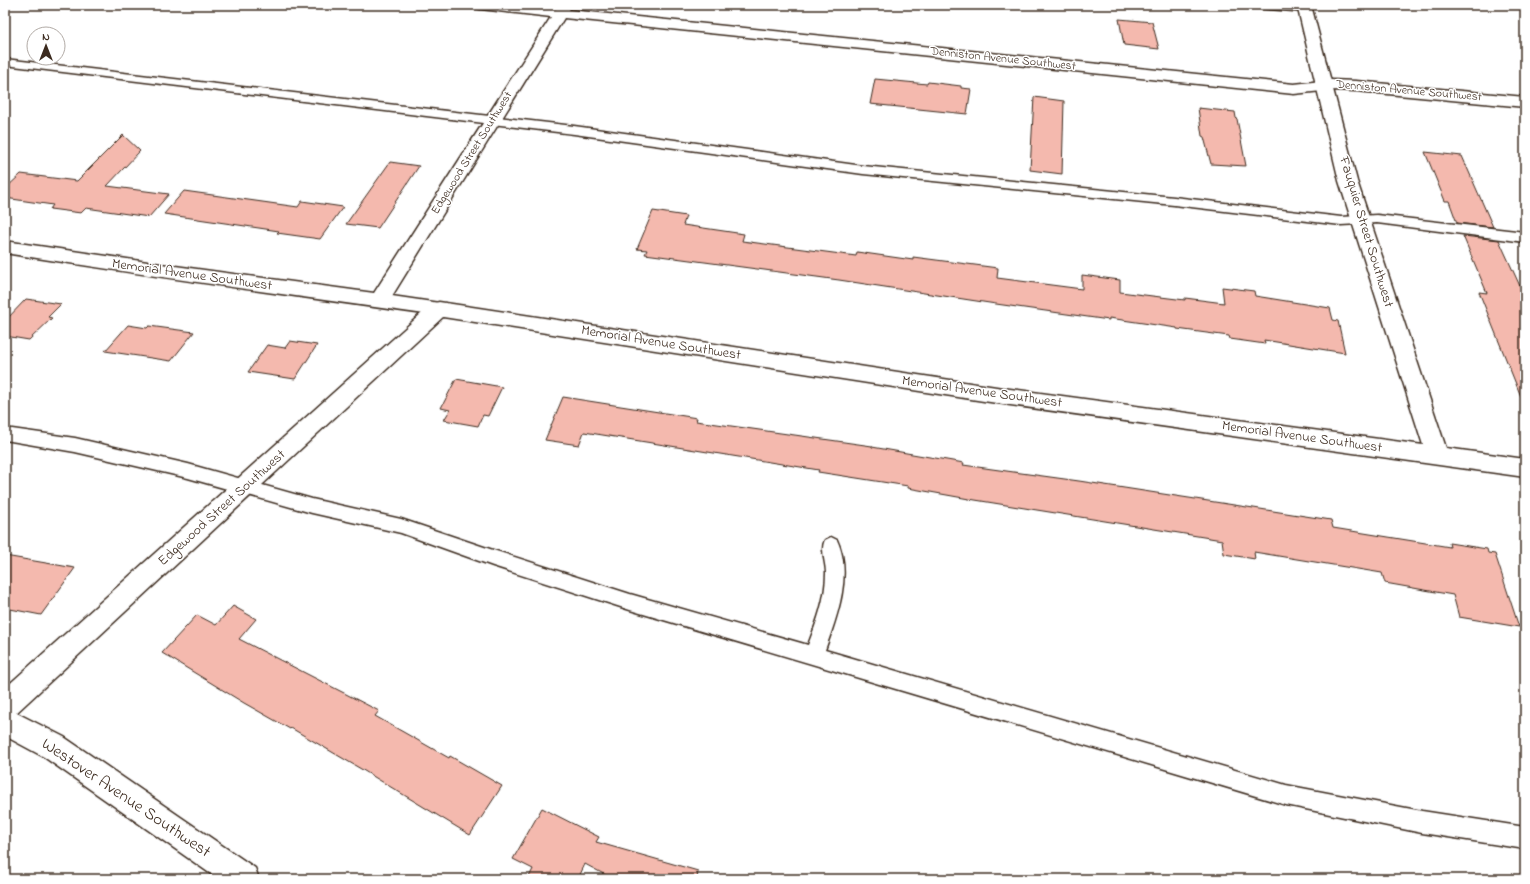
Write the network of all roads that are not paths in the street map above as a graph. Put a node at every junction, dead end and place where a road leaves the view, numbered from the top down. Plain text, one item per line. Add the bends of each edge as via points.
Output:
1 (480, 5) edge
2 (1256, 5) edge
3 (1304, 7) edge
4 (562, 9) edge
5 (5, 62) edge
6 (1324, 85) junction
7 (1525, 102) edge
8 (492, 120) junction
9 (1360, 219) junction
10 (1525, 238) edge
11 (5, 247) edge
12 (379, 301) junction
13 (439, 309) junction
14 (5, 434) edge
15 (1438, 456) junction
16 (1525, 468) edge
17 (244, 487) junction
18 (831, 545) dead end
19 (813, 656) junction
20 (5, 706) edge
21 (5, 721) edge
22 (1525, 838) edge
23 (244, 879) edge

1 - 4 street, Denniston Avenue Southwest
2 - 3 lane
3 - 6 street, Fauquier Street Southwest
4 - 6 street, Denniston Avenue Southwest via 1294,89
4 - 8 street, Edgewood Street Southwest
5 - 8 lane
6 - 7 street, Denniston Avenue Southwest
6 - 9 street, Fauquier Street Southwest
8 - 9 lane via 864,170 1174,201 1340,221
8 - 12 street, Edgewood Street Southwest
9 - 10 lane via 1377,218
9 - 15 street, Fauquier Street Southwest
11 - 12 street, Memorial Avenue Southwest
12 - 13 street, Memorial Avenue Southwest
13 - 15 street, Memorial Avenue Southwest via 1003,396
13 - 17 street, Edgewood Street Southwest
14 - 17 lane via 90,449 188,471
15 - 16 street, Memorial Avenue Southwest
17 - 19 lane via 312,506 401,526 630,602
17 - 20 street, Edgewood Street Southwest
18 - 19 lane via 834,573 829,614
19 - 22 lane via 1286,795 1422,822
21 - 23 street, Westover Avenue Southwest via 54,747

